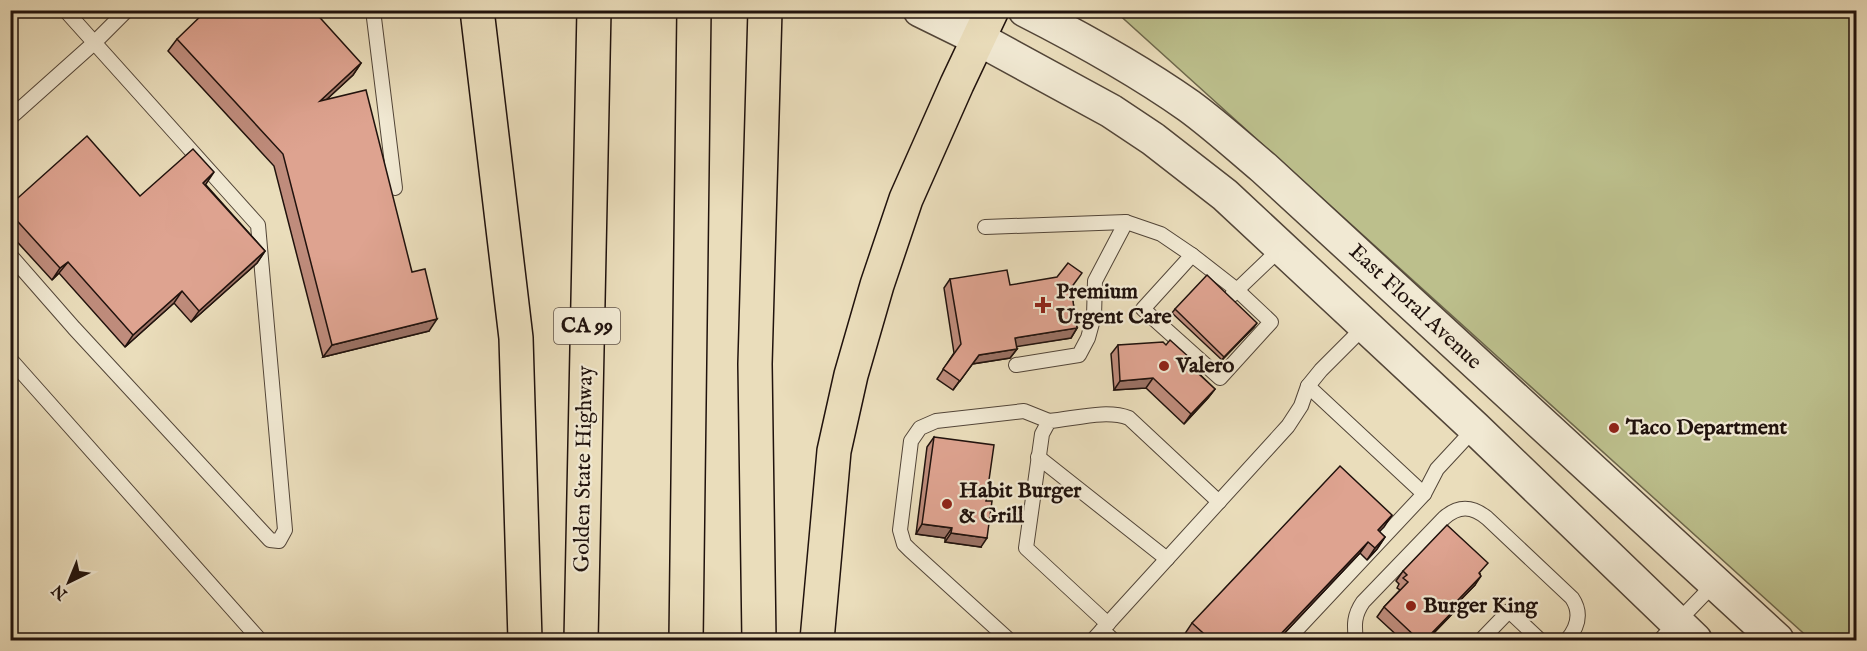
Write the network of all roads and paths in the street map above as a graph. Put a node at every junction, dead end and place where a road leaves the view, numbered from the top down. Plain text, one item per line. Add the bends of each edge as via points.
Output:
1 (65, 10) edge
2 (127, 10) edge
3 (374, 10) edge
4 (477, 10) edge
5 (594, 10) edge
6 (694, 10) edge
7 (765, 10) edge
8 (920, 10) edge
9 (1025, 10) edge
10 (986, 25) edge
11 (94, 43) junction
12 (10, 118) edge
13 (395, 188) dead end
14 (1126, 222) junction
15 (985, 227) dead end
16 (1282, 247) junction
17 (10, 255) edge
18 (1192, 255) junction
19 (1237, 290) junction
20 (1227, 300) edge
21 (1366, 325) junction
22 (1195, 334) edge
23 (1184, 346) junction
24 (10, 359) edge
25 (1016, 364) edge
26 (1308, 386) junction
27 (1049, 421) junction
28 (1475, 428) junction
29 (1038, 457) junction
30 (1424, 494) junction
31 (1219, 502) junction
32 (1167, 559) junction
33 (1715, 583) junction
34 (1101, 632) edge
35 (1677, 635) edge
36 (260, 640) edge
37 (525, 640) edge
38 (581, 640) edge
39 (686, 640) edge
40 (759, 640) edge
41 (817, 640) edge
42 (1009, 640) edge
43 (1113, 640) edge
44 (1287, 640) edge
45 (1356, 640) edge
46 (1481, 640) edge
47 (1540, 640) edge
48 (1567, 640) edge
49 (1778, 640) edge

1 - 11 lane
2 - 11 lane
3 - 13 lane
4 - 37 highway via 516,338
5 - 38 highway, Golden State Highway / CA 99
6 - 39 highway
7 - 40 highway via 755,364
8 - 10 street, East Floral Avenue
9 - 33 street, East Floral Avenue via 1154,83 1222,132
10 - 16 street, East Floral Avenue via 1153,139 1225,195
10 - 41 highway via 906,199 851,375 834,451
11 - 12 lane
11 - 17 lane via 258,225 285,530 279,542 270,540
14 - 15 lane
14 - 18 lane via 1161,234
14 - 25 lane via 1095,281 1094,316 1089,338 1079,355
16 - 19 lane
16 - 21 street, East Floral Avenue
18 - 19 lane
18 - 23 lane via 1143,309
19 - 20 lane
19 - 23 lane via 1271,322 1220,378
21 - 26 lane
21 - 28 street, East Floral Avenue
22 - 23 lane
24 - 36 lane
26 - 30 lane
26 - 31 lane via 1288,426
27 - 29 lane
27 - 31 lane via 1109,415 1129,418
27 - 42 lane via 1024,411 936,421 920,428 911,441 900,530 904,544
28 - 30 lane via 1437,469
28 - 35 street, East Floral Avenue
29 - 32 lane
29 - 34 lane via 1026,548
30 - 44 lane
31 - 32 lane
32 - 34 lane
33 - 35 lane
33 - 49 street, East Floral Avenue
34 - 43 lane
45 - 48 lane via 1354,619 1363,602 1444,518 1464,507 1487,518 1572,598 1578,618
46 - 47 lane via 1509,611

